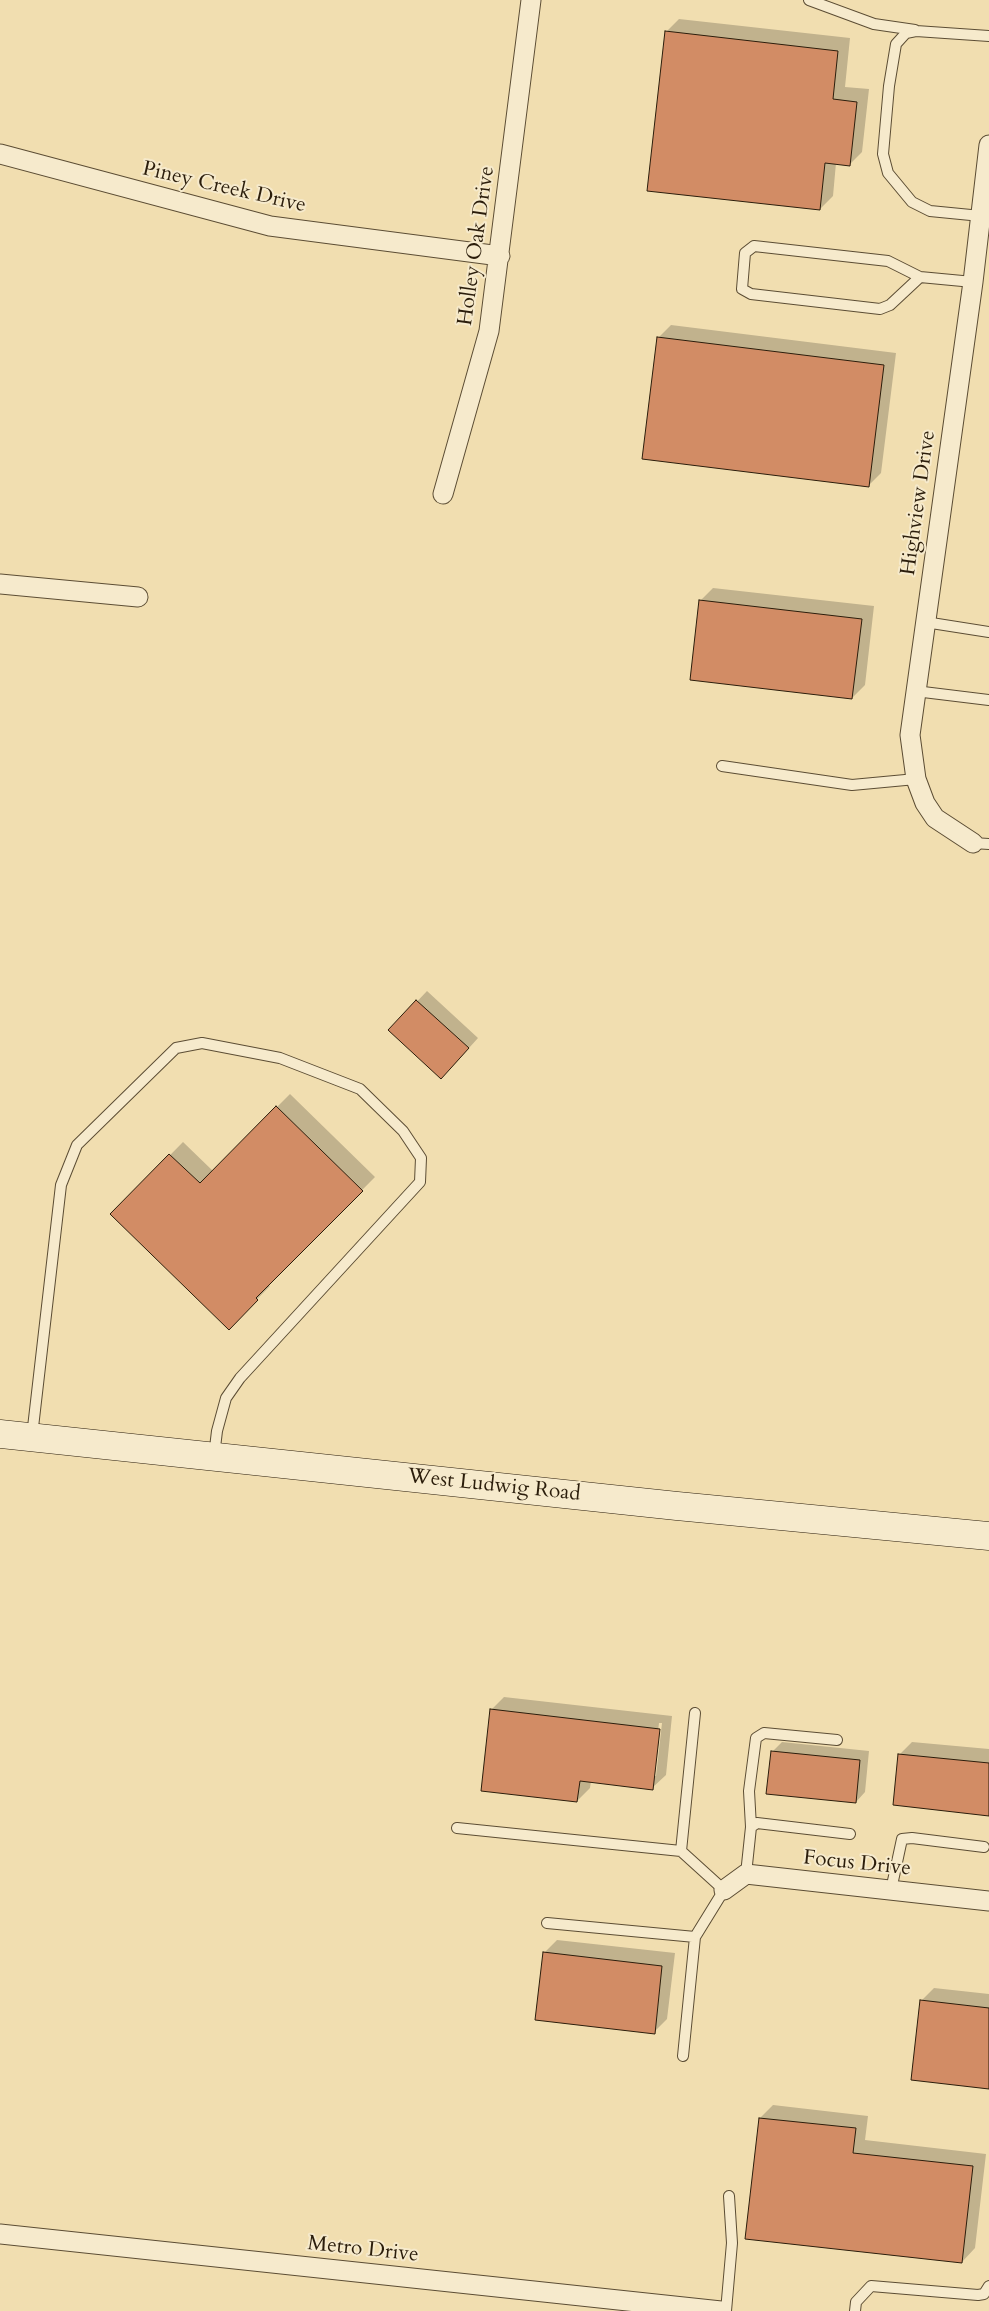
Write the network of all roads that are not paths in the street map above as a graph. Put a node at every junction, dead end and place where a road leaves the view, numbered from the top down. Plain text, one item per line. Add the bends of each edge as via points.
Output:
1 (531, 0) edge
2 (809, 0) edge
3 (916, 30) junction
4 (989, 36) edge
5 (989, 149) edge
6 (0, 154) edge
7 (981, 216) junction
8 (500, 256) junction
9 (920, 277) junction
10 (981, 283) edge
11 (443, 494) dead end
12 (0, 584) edge
13 (138, 597) dead end
14 (925, 622) junction
15 (989, 632) edge
16 (916, 691) junction
17 (989, 700) edge
18 (722, 766) dead end
19 (916, 779) junction
20 (981, 844) edge
21 (0, 1434) edge
22 (32, 1437) junction
23 (214, 1456) junction
24 (989, 1536) edge
25 (695, 1714) dead end
26 (837, 1740) dead end
27 (751, 1827) junction
28 (457, 1828) dead end
29 (850, 1834) dead end
30 (984, 1847) dead end
31 (682, 1851) junction
32 (746, 1874) junction
33 (724, 1890) junction
34 (892, 1890) junction
35 (989, 1901) edge
36 (546, 1923) dead end
37 (695, 1937) junction
38 (683, 2056) dead end
39 (729, 2196) dead end
40 (0, 2234) edge
41 (989, 2286) edge
42 (625, 2306) edge
43 (721, 2311) edge
44 (726, 2311) edge
45 (854, 2311) edge

1 - 8 street, Holley Oak Drive
2 - 3 lane via 874,24
3 - 4 lane
3 - 7 lane via 906,33 896,44 883,154 888,173 912,202 930,211
5 - 7 street, Highview Drive
6 - 8 street, Piney Creek Drive via 270,226
7 - 10 street, Highview Drive
8 - 11 street, Holley Oak Drive via 489,331
9 - 9 lane via 890,305 880,309 751,294 742,289 745,253 754,246 888,261
9 - 10 lane
10 - 14 street, Highview Drive
12 - 13 street
14 - 15 lane
14 - 16 street, Highview Drive
16 - 17 lane
16 - 19 street, Highview Drive via 910,735
18 - 19 lane via 852,785
19 - 20 street, Highview Drive via 935,818
21 - 22 main road, West Ludwig Road
22 - 23 main road, West Ludwig Road
22 - 23 lane via 61,1185 77,1145 176,1048 202,1043 280,1058 360,1089 403,1131 421,1158 420,1182 240,1378 226,1398
23 - 24 main road, West Ludwig Road
25 - 31 lane
26 - 27 lane via 764,1733 756,1738 749,1791
27 - 29 lane via 757,1823
27 - 32 lane
28 - 31 lane
30 - 34 lane via 902,1839
31 - 33 lane
32 - 33 street
32 - 34 street, Focus Drive
33 - 37 lane
34 - 35 street, Focus Drive
36 - 37 lane
37 - 38 lane
39 - 44 lane via 732,2242
40 - 42 street, Metro Drive
41 - 45 lane via 984,2294 978,2295 871,2286 856,2302
42 - 43 street, Metro Drive

